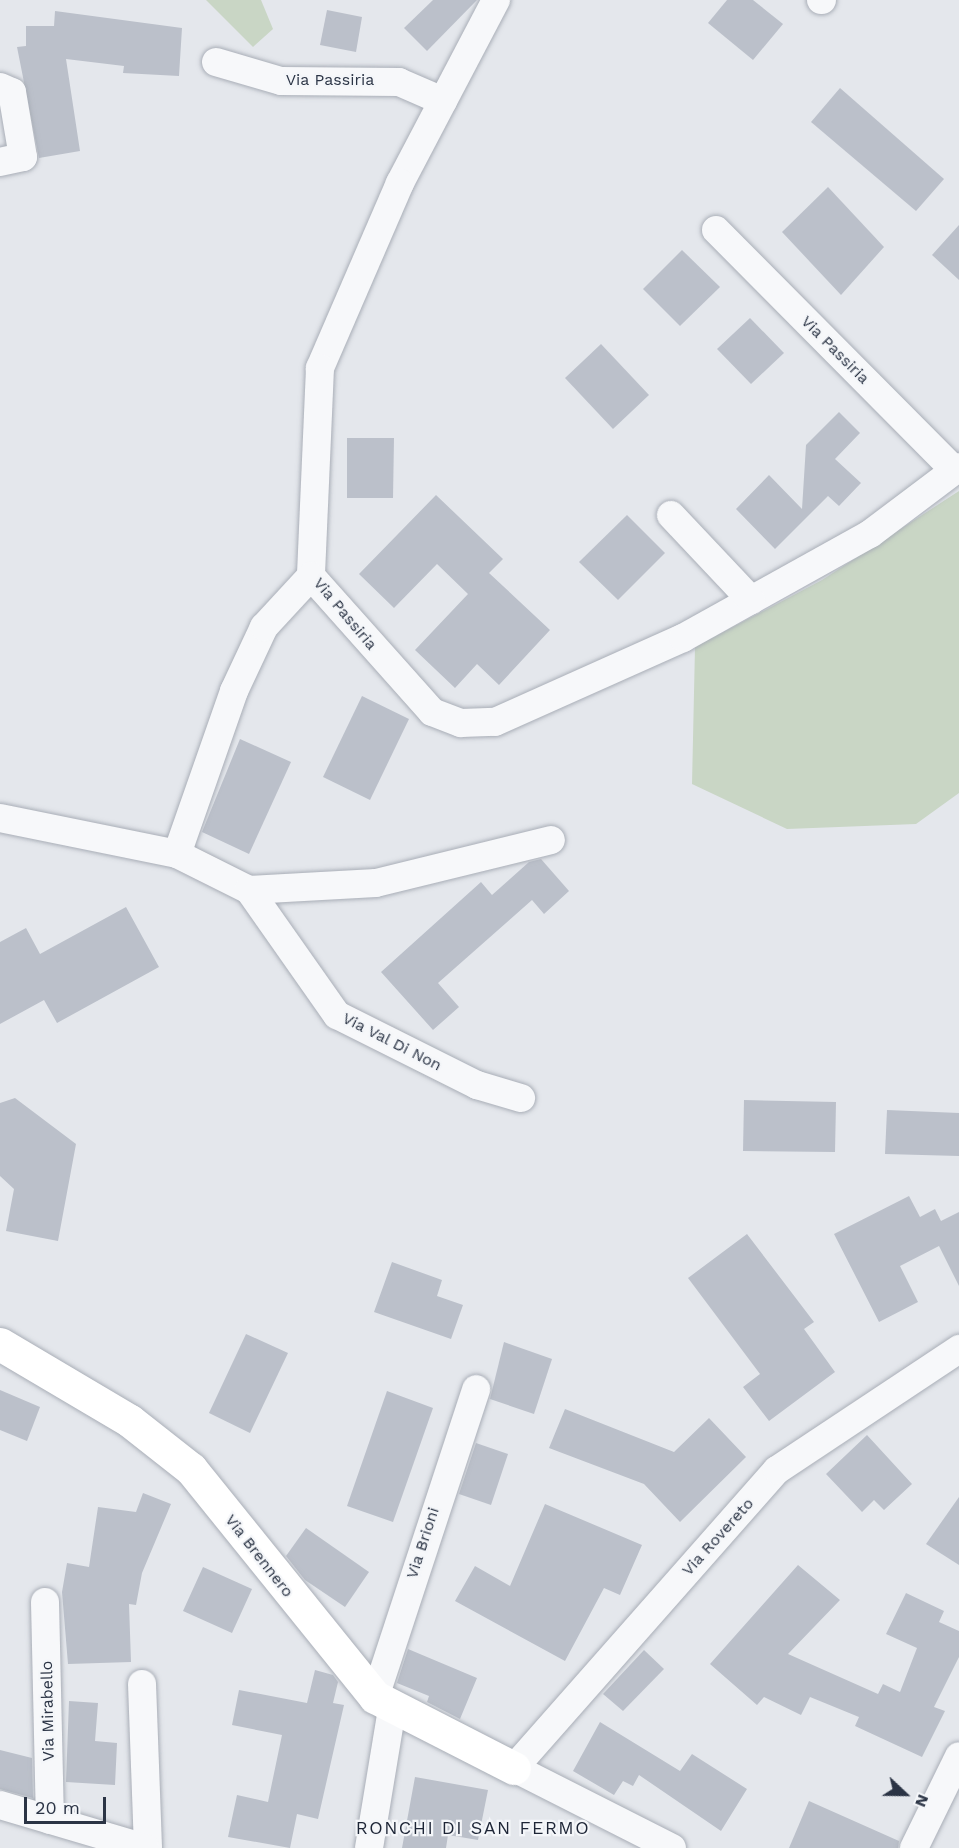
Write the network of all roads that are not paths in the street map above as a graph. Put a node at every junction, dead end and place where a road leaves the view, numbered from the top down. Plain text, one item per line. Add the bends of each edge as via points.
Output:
1 (496, 0) edge
2 (216, 62) dead end
3 (0, 87) edge
4 (443, 101) junction
5 (0, 162) edge
6 (716, 230) dead end
7 (957, 469) edge
8 (671, 515) dead end
9 (311, 576) junction
10 (751, 600) junction
11 (0, 818) edge
12 (551, 840) dead end
13 (177, 854) junction
14 (249, 890) junction
15 (521, 1098) dead end
16 (0, 1344) edge
17 (959, 1349) edge
18 (476, 1389) dead end
19 (45, 1602) dead end
20 (142, 1684) dead end
21 (383, 1703) junction
22 (959, 1756) edge
23 (514, 1768) junction
24 (0, 1805) edge
25 (50, 1820) junction
26 (146, 1848) edge
27 (369, 1848) edge
28 (672, 1848) edge
29 (914, 1848) edge

1 - 4 street, Via Passiria
2 - 4 street, Via Passiria via 281,81 399,82
3 - 5 street via 12,92 23,158
4 - 9 street, Via Passiria via 400,183 320,368
6 - 7 street, Via Passiria
7 - 10 street, Via Passiria via 870,534
8 - 10 street
9 - 10 street, Via Passiria via 432,712 461,723 495,723 683,638
9 - 13 street via 264,627 234,691
11 - 13 street, Via Val Di Non
12 - 14 street, Via Val Di Non via 376,883
13 - 14 street, Via Val Di Non
14 - 15 street, Via Val Di Non via 337,1015 477,1085
16 - 21 street, Via Brennero via 130,1421 191,1469
17 - 23 street, Via Rovereto via 777,1470
18 - 21 street, Via Brioni
19 - 25 street, Via Mirabello
20 - 26 street
21 - 23 street, Via Brennero
21 - 27 street, Via Brioni
22 - 29 street
23 - 28 street
24 - 25 street
25 - 26 street

